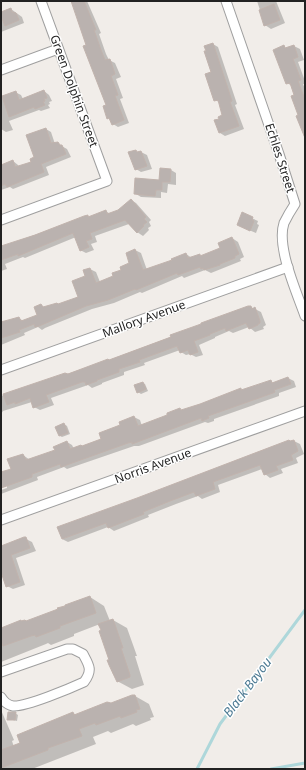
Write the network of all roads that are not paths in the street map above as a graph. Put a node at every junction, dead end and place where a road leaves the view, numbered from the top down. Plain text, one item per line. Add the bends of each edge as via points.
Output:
1 (41, 1) edge
2 (226, 1) edge
3 (58, 49) junction
4 (1, 70) edge
5 (1, 220) edge
6 (288, 267) junction
7 (305, 316) edge
8 (1, 370) edge
9 (305, 411) edge
10 (1, 520) edge
11 (1, 672) edge
12 (1, 697) edge

1 - 3 street, Green Dolphin Street
2 - 6 street, Echles Street via 295,204 284,224 283,242
3 - 4 street
3 - 5 street, Green Dolphin Street via 107,181
6 - 7 street, Echles Street
6 - 8 street, Mallory Avenue
9 - 10 street, Norris Avenue
11 - 12 street via 73,649 83,654 90,669 84,682 24,704 12,706 6,704

